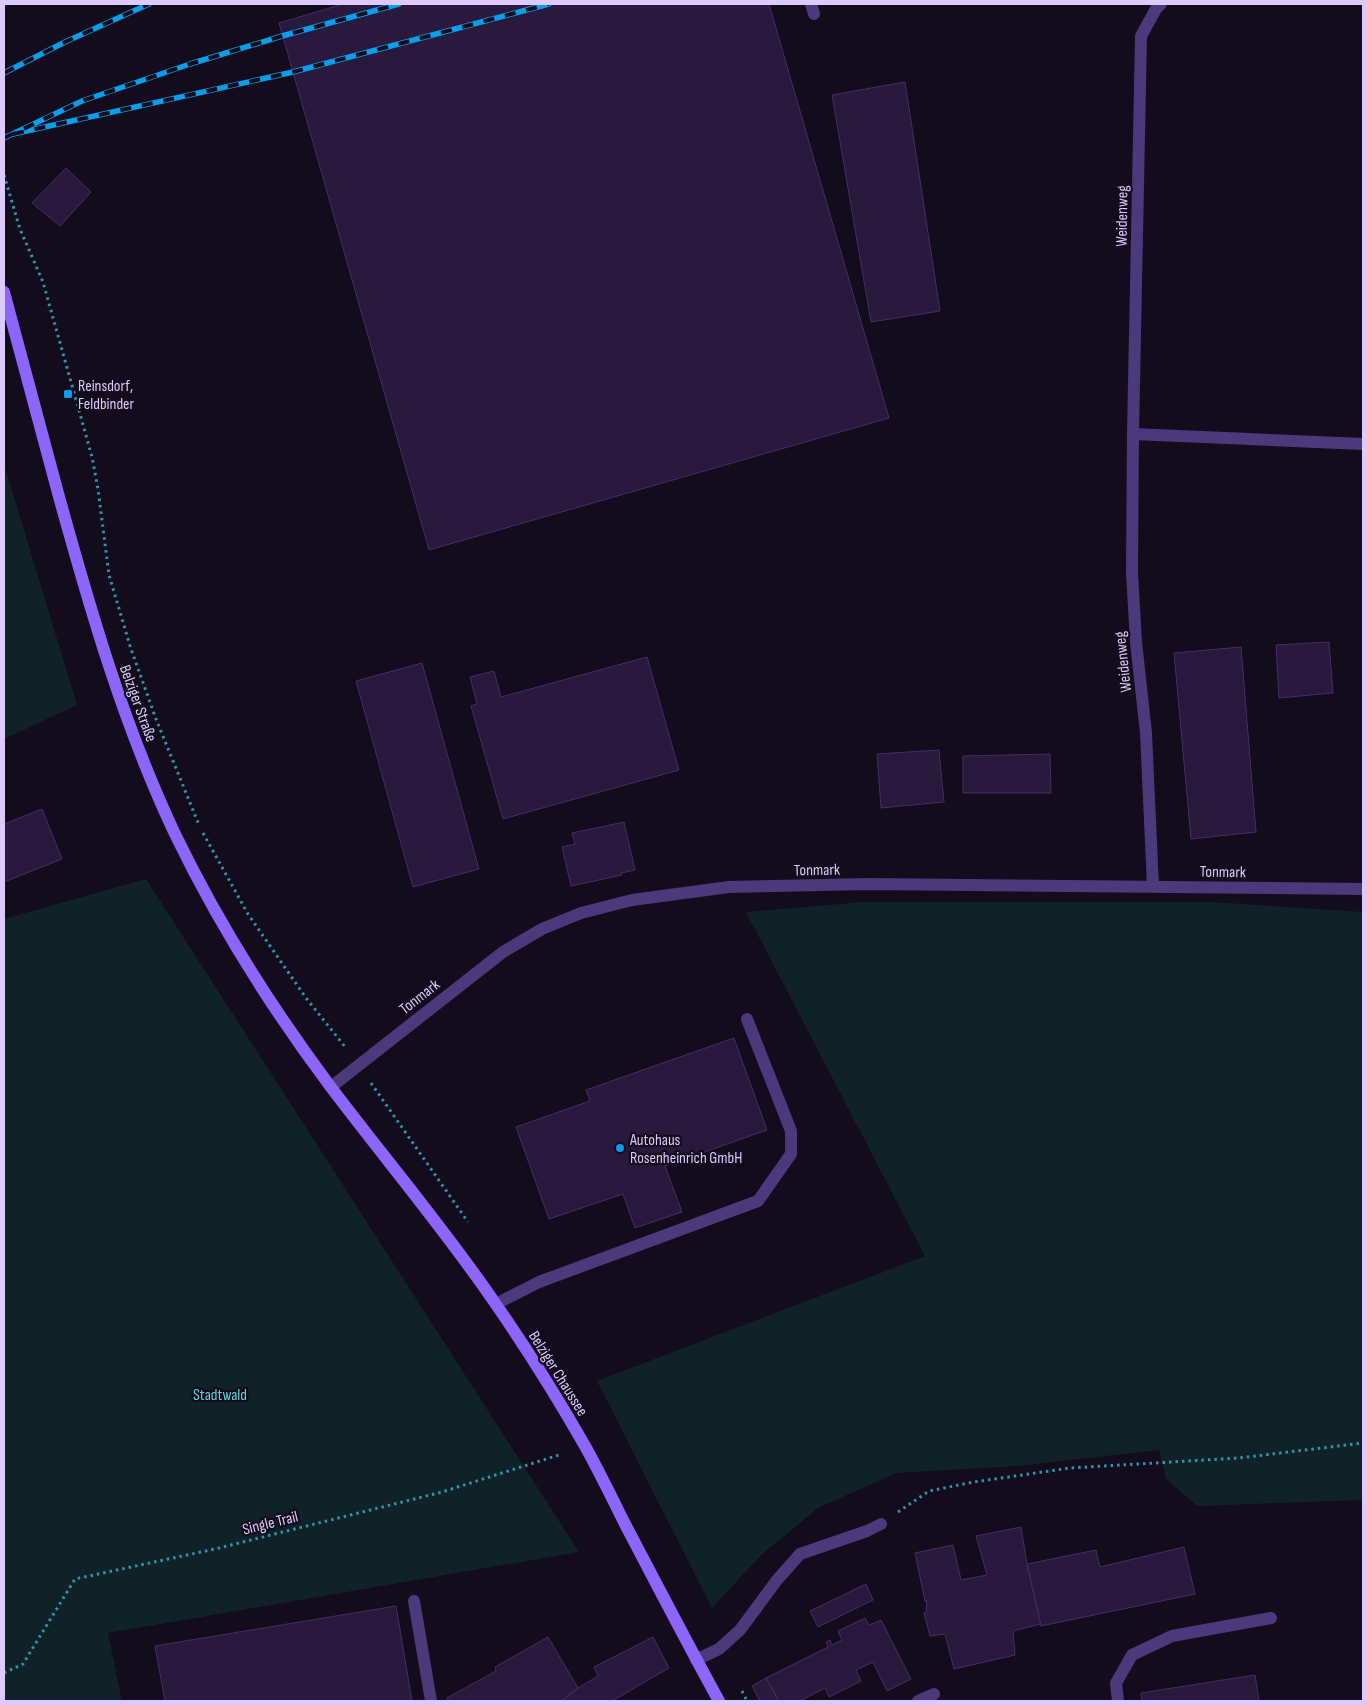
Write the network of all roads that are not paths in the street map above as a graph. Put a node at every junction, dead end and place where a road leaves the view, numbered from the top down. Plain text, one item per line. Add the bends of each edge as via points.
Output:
1 (1161, 4) edge
2 (4, 292) edge
3 (1133, 434) junction
4 (1363, 444) edge
5 (1153, 886) junction
6 (1363, 889) edge
7 (747, 1018) dead end
8 (331, 1087) junction
9 (496, 1304) junction
10 (881, 1524) road end
11 (414, 1601) dead end
12 (1271, 1618) dead end
13 (696, 1660) junction
14 (934, 1694) dead end
15 (431, 1701) edge
16 (719, 1701) edge
17 (918, 1701) edge
18 (1118, 1701) edge

1 - 3 street, Weidenweg via 1141,36
2 - 8 main road, Belziger Straße via 92,612 146,768 210,901 249,968
3 - 4 street
3 - 5 street, Weidenweg via 1132,573 1146,733
5 - 6 street, Tonmark
5 - 8 street, Tonmark via 868,884 729,887 632,900 574,916 542,929 502,952
7 - 9 street via 791,1131 791,1154 758,1201 539,1282
8 - 9 main road, Belziger Chaussee
9 - 13 main road, Belziger Chaussee via 585,1447
10 - 13 street via 800,1554 740,1630 719,1649
11 - 15 street
12 - 18 street via 1172,1636 1132,1655 1116,1683
13 - 16 main road, Belziger Chaussee
14 - 17 street

